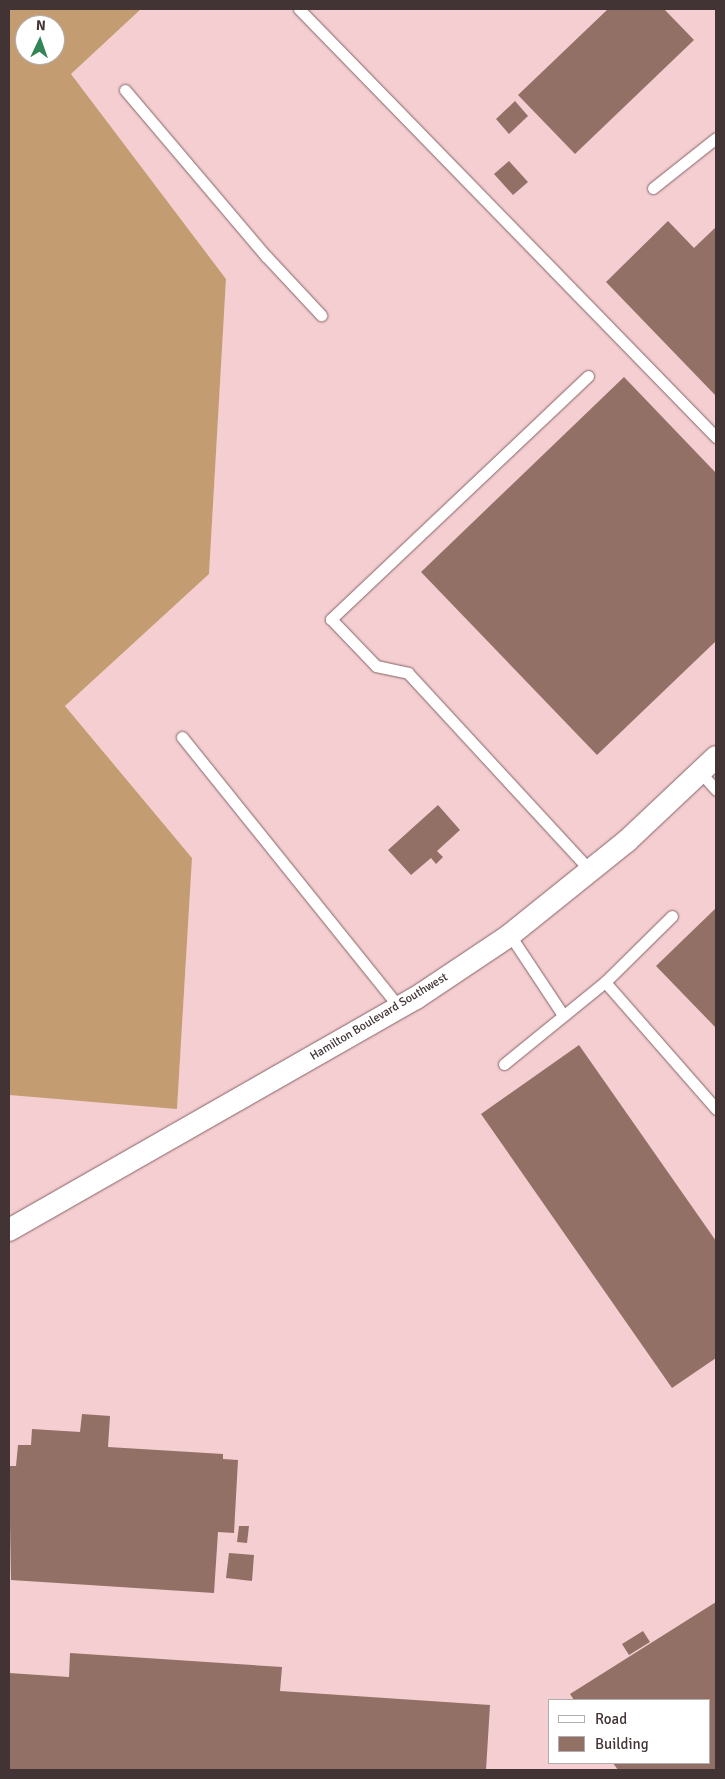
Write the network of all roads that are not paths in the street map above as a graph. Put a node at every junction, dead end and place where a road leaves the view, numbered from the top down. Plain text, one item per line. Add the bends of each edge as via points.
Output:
1 (299, 9) edge
2 (125, 90) dead end
3 (716, 138) edge
4 (653, 188) dead end
5 (321, 315) dead end
6 (588, 376) dead end
7 (716, 437) edge
8 (182, 737) dead end
9 (708, 764) edge
10 (716, 790) edge
11 (591, 871) junction
12 (672, 916) dead end
13 (510, 935) junction
14 (606, 982) junction
15 (399, 1008) junction
16 (563, 1015) junction
17 (504, 1064) dead end
18 (716, 1109) edge
19 (9, 1230) edge

1 - 7 lane
2 - 5 lane via 266,256
3 - 4 lane
6 - 11 lane via 331,619 376,666 408,673
8 - 15 lane
9 - 10 lane
9 - 11 street, Hamilton Boulevard Southwest
11 - 13 street, Hamilton Boulevard Southwest
12 - 14 lane
13 - 15 street, Hamilton Boulevard Southwest
13 - 16 lane
14 - 16 lane
14 - 18 lane
15 - 19 street, Hamilton Boulevard Southwest
16 - 17 lane

